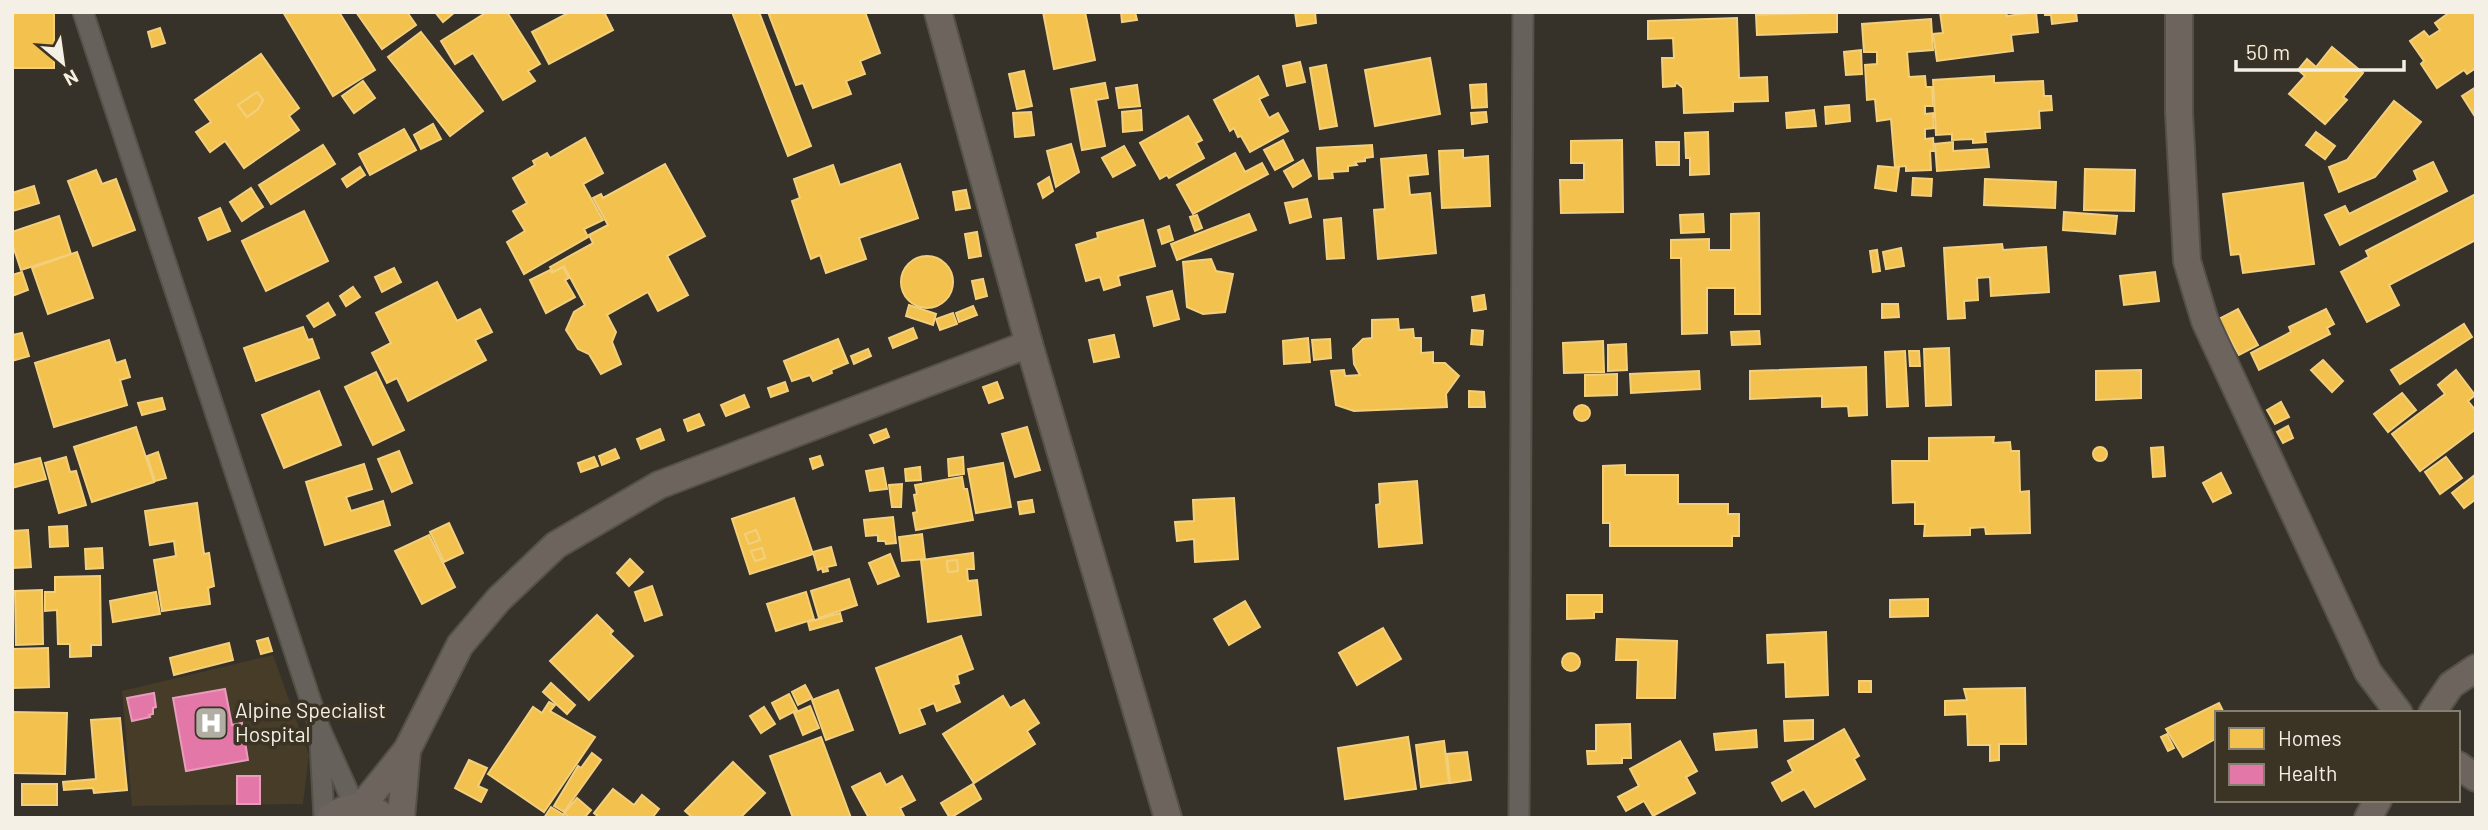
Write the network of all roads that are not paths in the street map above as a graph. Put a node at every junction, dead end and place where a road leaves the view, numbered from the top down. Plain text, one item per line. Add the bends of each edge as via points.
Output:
1 (83, 12) edge
2 (938, 12) edge
3 (1523, 12) edge
4 (2179, 12) edge
5 (1029, 344) junction
6 (2476, 668) edge
7 (2397, 711) edge
8 (2433, 711) edge
9 (320, 729) junction
10 (407, 750) junction
11 (2460, 766) edge
12 (2476, 778) edge
13 (2377, 802) edge
14 (358, 807) junction
15 (324, 818) edge
16 (330, 818) edge
17 (386, 818) edge
18 (401, 818) edge
19 (1168, 818) edge
20 (1519, 818) edge
21 (2368, 818) edge

1 - 9 street
2 - 5 street
3 - 20 street
4 - 7 street via 2187,261 2205,321 2368,672
5 - 10 street via 659,485 556,545 499,599 460,645
5 - 19 street
6 - 8 street via 2451,685
9 - 14 street
9 - 15 street
10 - 14 street
10 - 18 street
11 - 12 street
13 - 21 street
14 - 16 street
14 - 17 street

